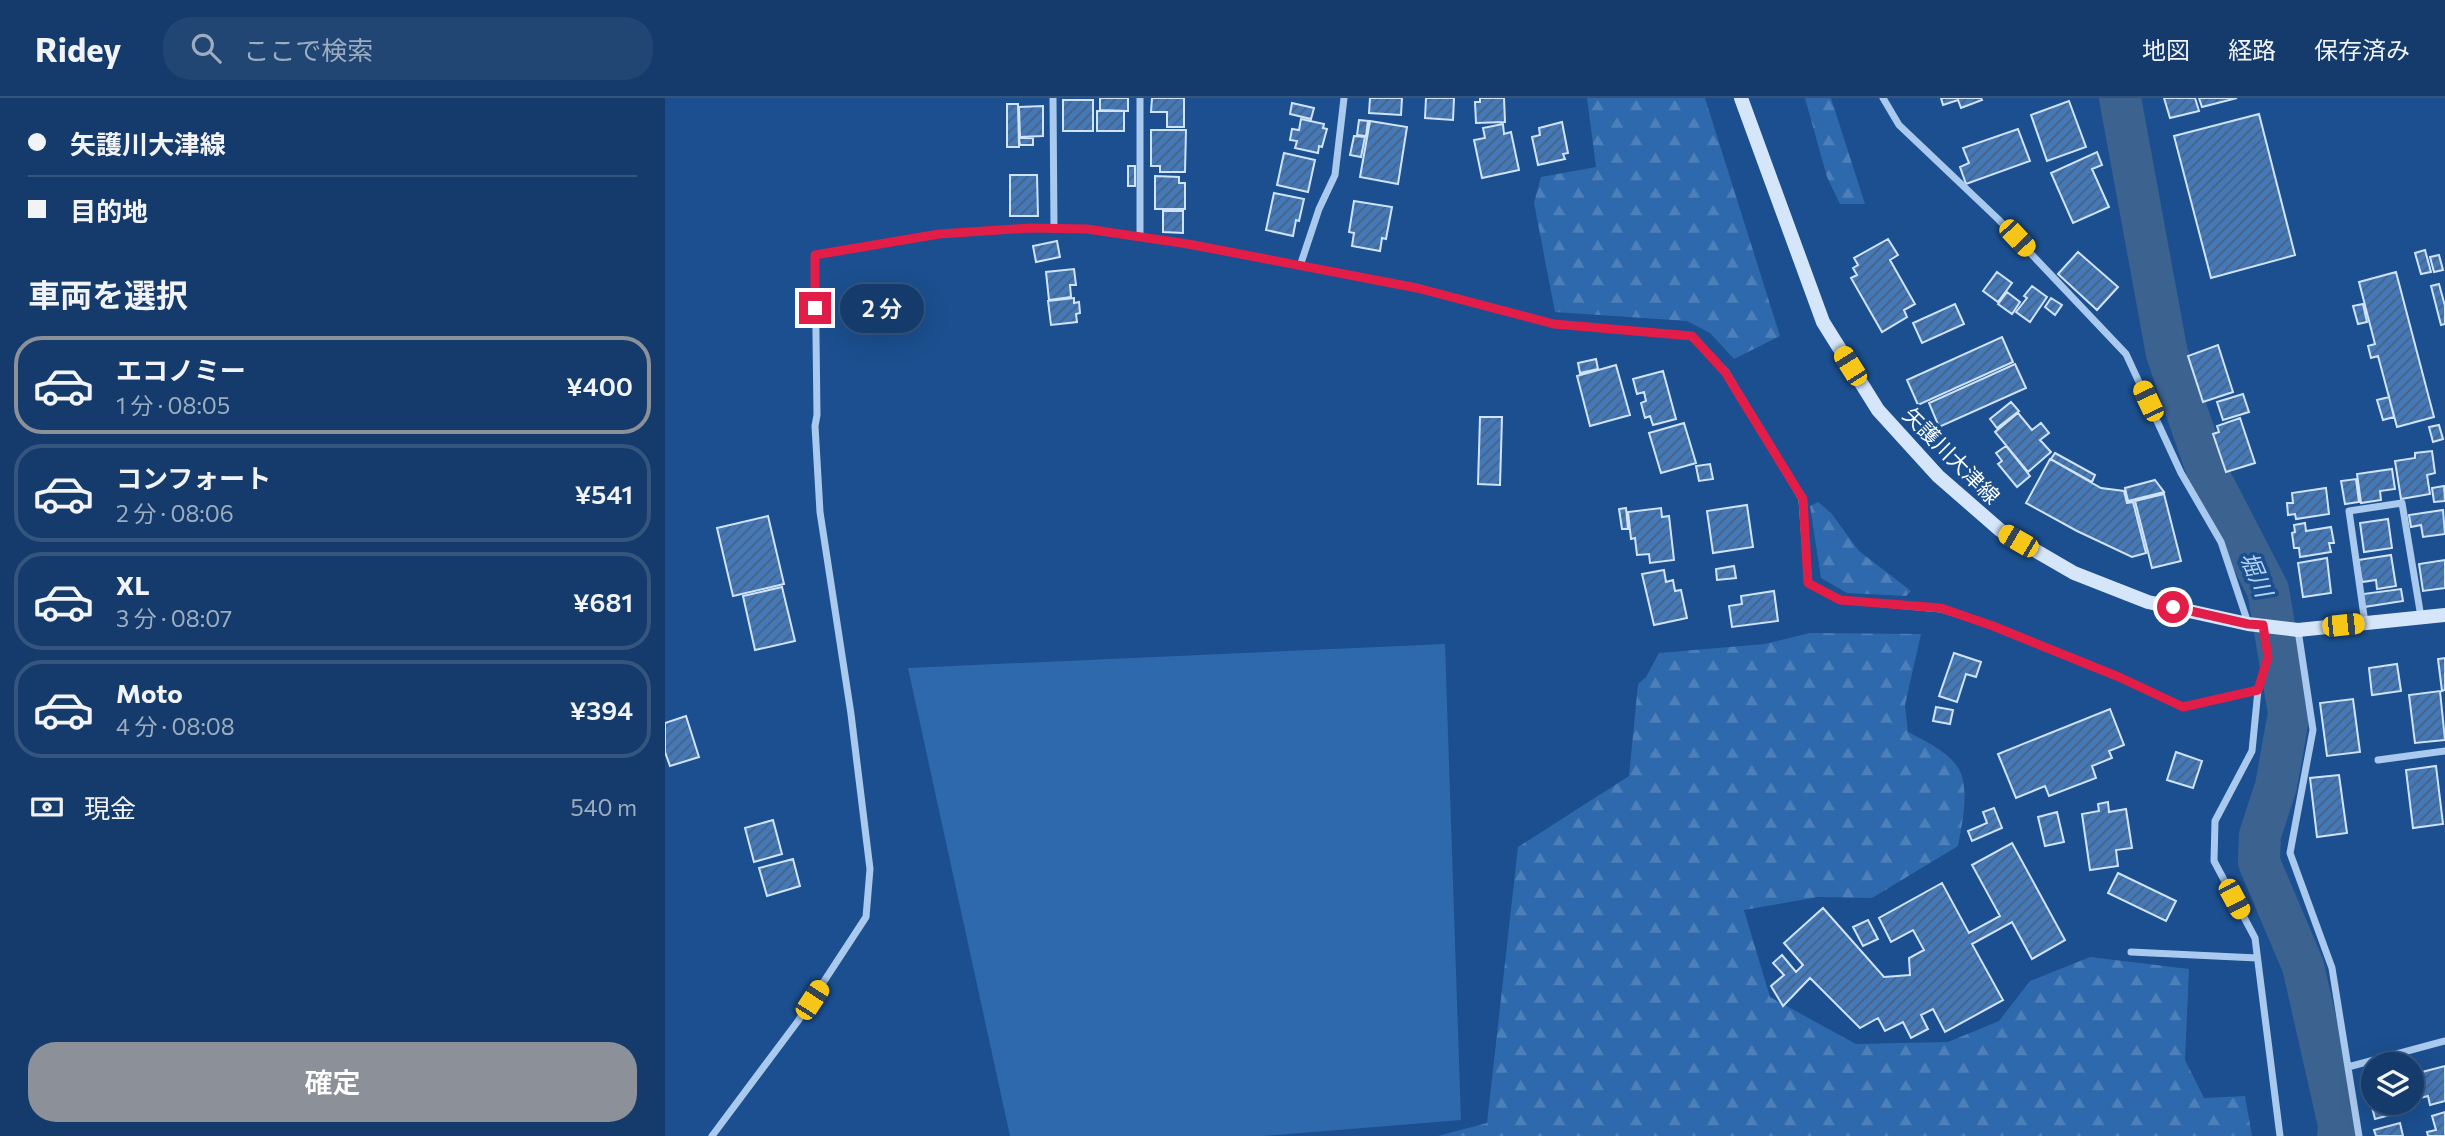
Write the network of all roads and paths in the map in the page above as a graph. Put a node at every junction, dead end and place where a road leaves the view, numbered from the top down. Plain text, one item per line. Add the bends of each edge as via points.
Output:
1 (1053, 98) edge
2 (1140, 98) edge
3 (1344, 98) edge
4 (1741, 98) edge
5 (1883, 98) edge
6 (1054, 229) junction
7 (1140, 237) junction
8 (1300, 266) junction
9 (2445, 615) edge
10 (2421, 617) junction
11 (2365, 623) junction
12 (2255, 625) junction
13 (2298, 630) junction
14 (2258, 690) junction
15 (2445, 751) edge
16 (2378, 760) dead end
17 (2131, 952) dead end
18 (2257, 958) junction
19 (2445, 1041) edge
20 (2348, 1067) junction
21 (712, 1136) edge
22 (2280, 1136) edge
23 (2359, 1136) edge

1 - 6 street
2 - 7 street
3 - 8 street via 1335,175
4 - 12 main road, 矢護川大津線 via 1823,322 1878,410 1938,476 2000,530 2074,573 2148,602
5 - 12 street via 1899,125 1999,219 2126,354 2181,473 2221,542
6 - 7 street
6 - 21 street via 939,234 815,255 820,512 870,869 866,916 798,1021
7 - 8 street
8 - 14 street via 1417,288 1554,324 1692,336 1725,372 1803,499 1808,583 1840,600 1941,608 2119,677 2183,707
9 - 10 main road, 矢護川大津線
10 - 11 main road, 矢護川大津線
10 - 11 street via 2402,503 2349,511
11 - 13 main road, 矢護川大津線
12 - 13 main road, 矢護川大津線
12 - 14 street via 2268,657
13 - 20 street via 2313,730 2290,853 2332,968
14 - 18 street via 2252,751 2214,821 2214,861 2255,938
15 - 16 street
17 - 18 street
18 - 22 street
19 - 20 street
20 - 23 street

